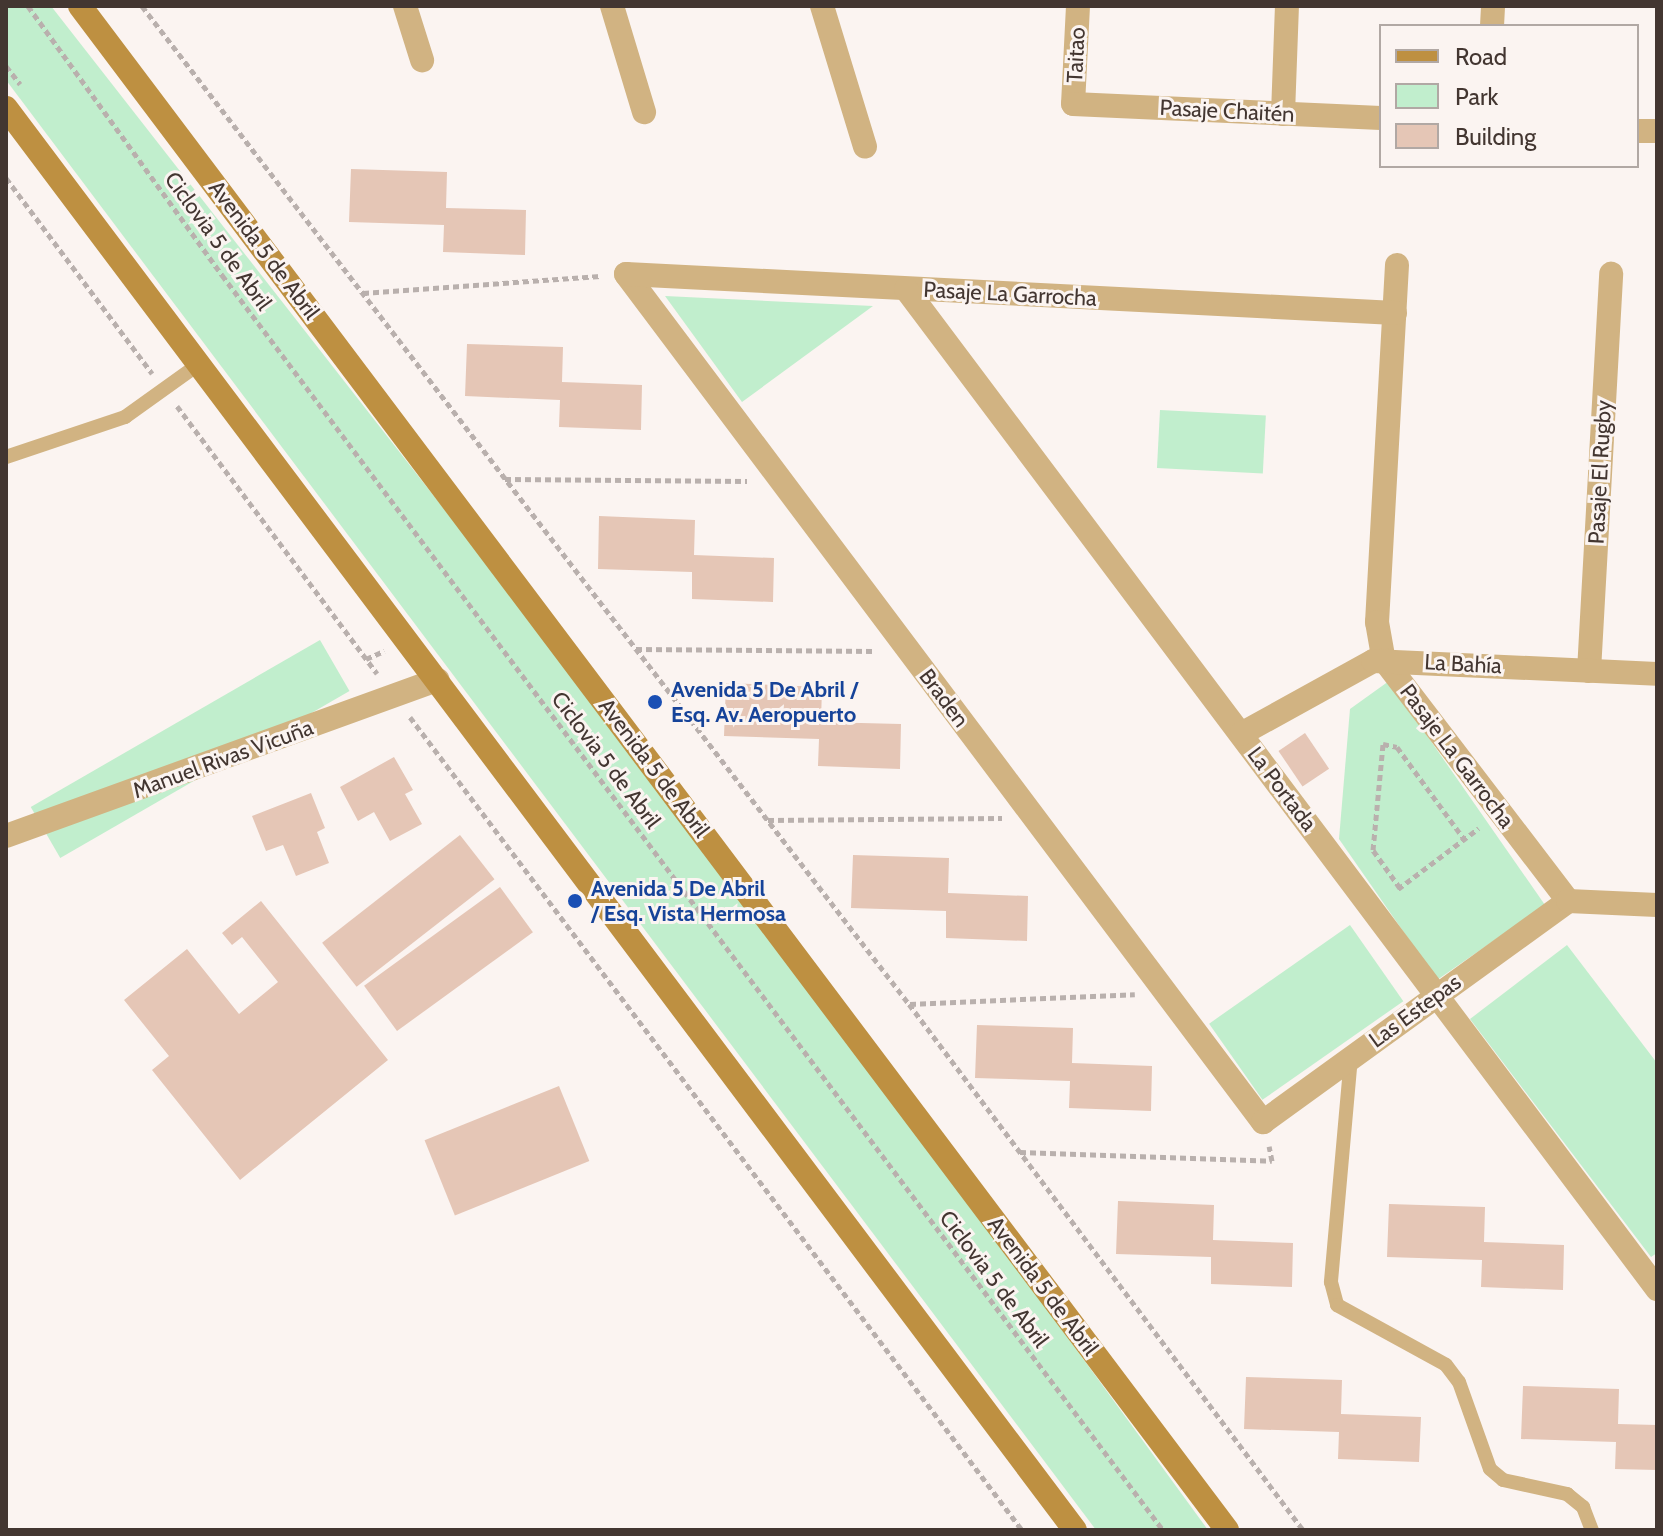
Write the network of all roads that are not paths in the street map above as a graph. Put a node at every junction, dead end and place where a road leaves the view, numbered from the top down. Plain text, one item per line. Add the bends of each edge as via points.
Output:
1 (80, 6) edge
2 (405, 6) edge
3 (612, 6) edge
4 (822, 6) edge
5 (1078, 6) edge
6 (1287, 6) edge
7 (422, 60) dead end
8 (1073, 104) joint
9 (6, 108) edge
10 (644, 112) dead end
11 (1283, 114) junction
12 (1379, 118) edge
13 (865, 147) dead end
14 (1397, 265) dead end
15 (626, 274) joint
16 (1611, 274) dead end
17 (906, 289) junction
18 (1395, 313) junction
19 (199, 364) junction
20 (6, 457) edge
21 (1384, 660) junction
22 (1589, 671) junction
23 (1657, 674) edge
24 (438, 680) junction
25 (1241, 734) junction
26 (6, 836) edge
27 (1568, 901) junction
28 (1657, 905) edge
29 (1437, 995) junction
30 (1351, 1057) junction
31 (1263, 1122) joint
32 (1656, 1285) edge
33 (1075, 1530) edge
34 (1227, 1530) edge
35 (1592, 1530) edge

1 - 34 main road, Avenida 5 de Abril
2 - 7 street
3 - 10 street
4 - 13 street
5 - 8 street, Taitao
6 - 11 street
8 - 11 street, Pasaje Chaitén
9 - 19 main road
11 - 12 street, Pasaje Chaitén
14 - 18 street, Pasaje La Garrocha
15 - 17 street, Pasaje La Garrocha
15 - 31 street, Braden
16 - 22 street, Pasaje El Rugby
17 - 18 street, Pasaje La Garrocha
17 - 25 street, La Portada
18 - 21 street, Pasaje La Garrocha via 1377,622
19 - 20 lane via 125,417
19 - 24 main road
21 - 22 street, La Bahía
21 - 25 street
21 - 27 street, Pasaje La Garrocha
22 - 23 street, La Bahía
24 - 26 street, Manuel Rivas Vicuña
24 - 33 main road
25 - 29 street, La Portada
27 - 28 street
27 - 29 street, Las Estepas
29 - 30 street, Las Estepas
29 - 32 street, La Portada
30 - 31 street, Las Estepas
30 - 35 lane via 1331,1282 1337,1305 1446,1365 1459,1382 1490,1469 1503,1480 1567,1494 1583,1507

